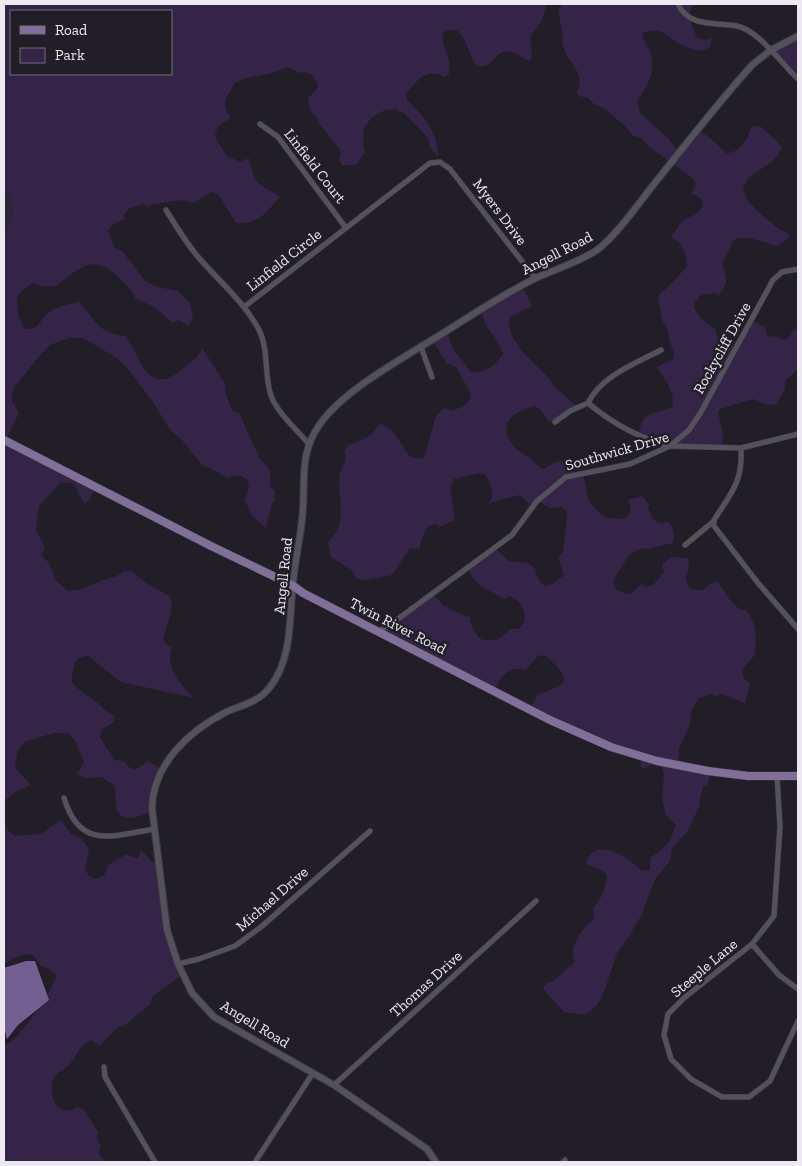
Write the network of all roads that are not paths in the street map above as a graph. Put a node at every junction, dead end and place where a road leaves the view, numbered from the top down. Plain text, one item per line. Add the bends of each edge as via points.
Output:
1 (678, 4) edge
2 (798, 36) edge
3 (771, 50) junction
4 (798, 79) edge
5 (260, 124) dead end
6 (442, 162) joint
7 (166, 210) dead end
8 (346, 228) junction
9 (798, 269) edge
10 (535, 278) junction
11 (244, 307) junction
12 (421, 347) junction
13 (661, 350) dead end
14 (432, 377) dead end
15 (588, 403) junction
16 (555, 422) dead end
17 (798, 434) edge
18 (4, 440) edge
19 (309, 444) junction
20 (670, 446) junction
21 (741, 448) junction
22 (714, 520) junction
23 (685, 545) dead end
24 (292, 584) junction
25 (798, 629) edge
26 (378, 632) junction
27 (777, 776) junction
28 (798, 776) edge
29 (64, 798) dead end
30 (154, 829) junction
31 (370, 831) dead end
32 (536, 901) dead end
33 (752, 944) junction
34 (178, 964) junction
35 (798, 989) edge
36 (798, 1021) edge
37 (104, 1067) dead end
38 (313, 1073) junction
39 (334, 1085) junction
40 (155, 1162) edge
41 (255, 1162) edge
42 (436, 1162) edge

1 - 3 street via 702,23 738,26
2 - 3 street, Angell Road
3 - 4 street
3 - 10 street, Angell Road via 734,85 598,249
5 - 8 street, Linfield Court via 278,137
6 - 8 street, Linfield Circle via 430,164
6 - 10 street, Myers Drive via 459,179
7 - 11 street via 198,256
8 - 11 street, Linfield Circle
9 - 20 street, Rockycliff Drive via 782,272 773,280 701,412 689,430
10 - 12 street, Angell Road
11 - 19 street, Linfield Circle via 264,343 271,397
12 - 14 street
12 - 19 street, Angell Road via 341,401 320,424
13 - 15 street via 608,379
15 - 16 street
15 - 20 street via 623,428
17 - 21 street, Southwick Drive
18 - 24 main road, Twin River Road
19 - 24 street, Angell Road via 304,464 303,509
20 - 21 street, Southwick Drive
20 - 26 street, Southwick Drive via 630,464 566,477 537,501 512,535
21 - 22 street via 739,480
22 - 23 street
22 - 25 street via 714,526 752,576
24 - 26 main road, Twin River Road
24 - 30 street, Angell Road via 286,652 270,688 258,698 209,721 174,751 155,784 152,796
26 - 27 main road, Twin River Road via 550,720 611,747 657,761 708,771
27 - 28 main road, Twin River Road
27 - 33 street, Steeple Lane via 780,827 774,916
29 - 30 street via 76,822 98,836
30 - 34 street, Angell Road via 167,930
31 - 34 street, Michael Drive via 235,946
32 - 39 street, Thomas Drive
33 - 35 street via 779,975
33 - 36 street, Steeple Lane via 668,1014 664,1035 670,1059 691,1079 722,1097 749,1097 770,1081
34 - 38 street, Angell Road via 192,993 214,1017
37 - 40 street via 106,1077
38 - 39 street, Angell Road
38 - 41 street
39 - 42 street, Angell Road via 427,1149

